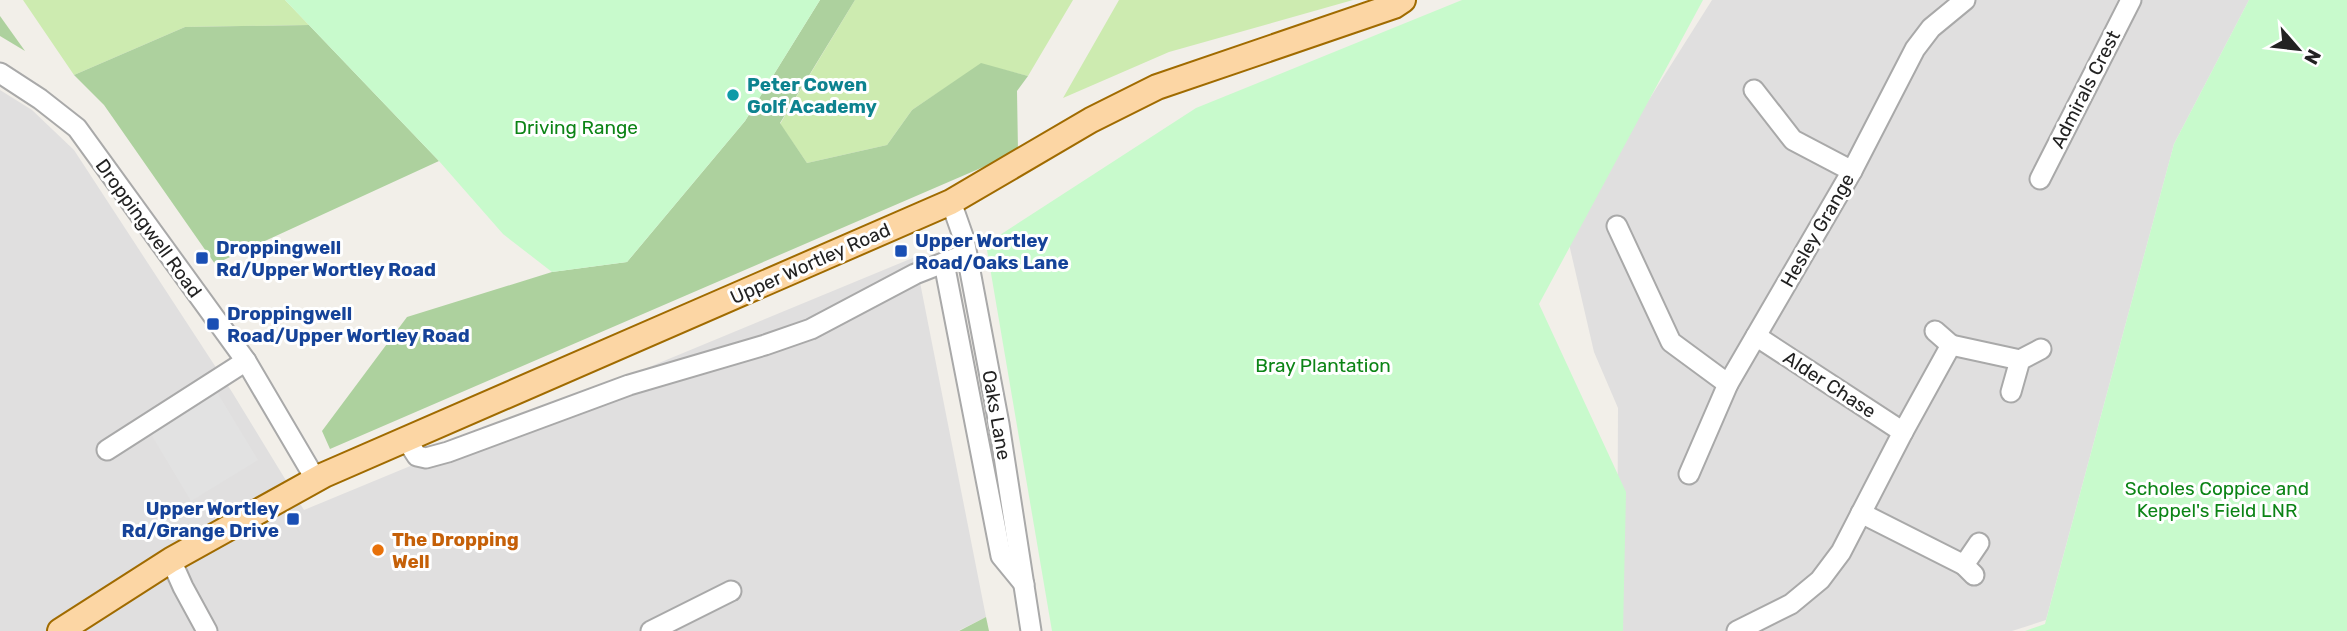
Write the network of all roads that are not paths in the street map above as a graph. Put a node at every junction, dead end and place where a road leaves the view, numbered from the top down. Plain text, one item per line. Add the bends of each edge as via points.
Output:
1 (1403, 0) edge
2 (1965, 0) edge
3 (2131, 0) edge
4 (0, 73) edge
5 (1754, 90) dead end
6 (1852, 171) junction
7 (2040, 179) dead end
8 (951, 202) junction
9 (1617, 226) dead end
10 (966, 254) junction
11 (944, 263) junction
12 (1934, 331) dead end
13 (1756, 336) junction
14 (1951, 345) junction
15 (2041, 349) dead end
16 (2020, 360) junction
17 (246, 361) junction
18 (1728, 384) junction
19 (2011, 392) dead end
20 (1903, 432) junction
21 (406, 439) junction
22 (107, 450) dead end
23 (1689, 474) dead end
24 (316, 480) junction
25 (1861, 513) junction
26 (1979, 543) dead end
27 (171, 560) junction
28 (1024, 585) junction
29 (731, 591) dead end
30 (60, 631) edge
31 (207, 631) edge
32 (651, 631) edge
33 (1031, 631) edge
34 (1737, 631) edge

1 - 8 main road, Upper Wortley Road via 1157,88 1091,120
2 - 6 street, Hesley Grange via 1915,49
3 - 7 street, Admirals Crest
4 - 17 street, Droppingwell Road via 77,128
5 - 6 street via 1793,140
6 - 13 street, Hesley Grange
8 - 10 street, Oaks Lane
8 - 21 main road, Upper Wortley Road
9 - 18 street via 1671,342
10 - 11 street
10 - 28 street, Oaks Lane
11 - 21 street via 811,329 629,385 448,452 417,456
11 - 28 street via 1001,556
12 - 14 street
13 - 18 street, Hesley Grange
13 - 20 street, Alder Chase
14 - 16 street
14 - 20 street
15 - 16 street
16 - 19 street
17 - 22 street
17 - 24 street, Droppingwell Road
18 - 23 street, Hesley Grange
20 - 25 street
21 - 24 main road, Upper Wortley Road
24 - 27 main road, Upper Wortley Road
25 - 26 street via 1969,570
25 - 34 street via 1820,580 1791,604
27 - 30 main road, Upper Wortley Road
27 - 31 street
28 - 33 street, Oaks Lane
29 - 32 street

